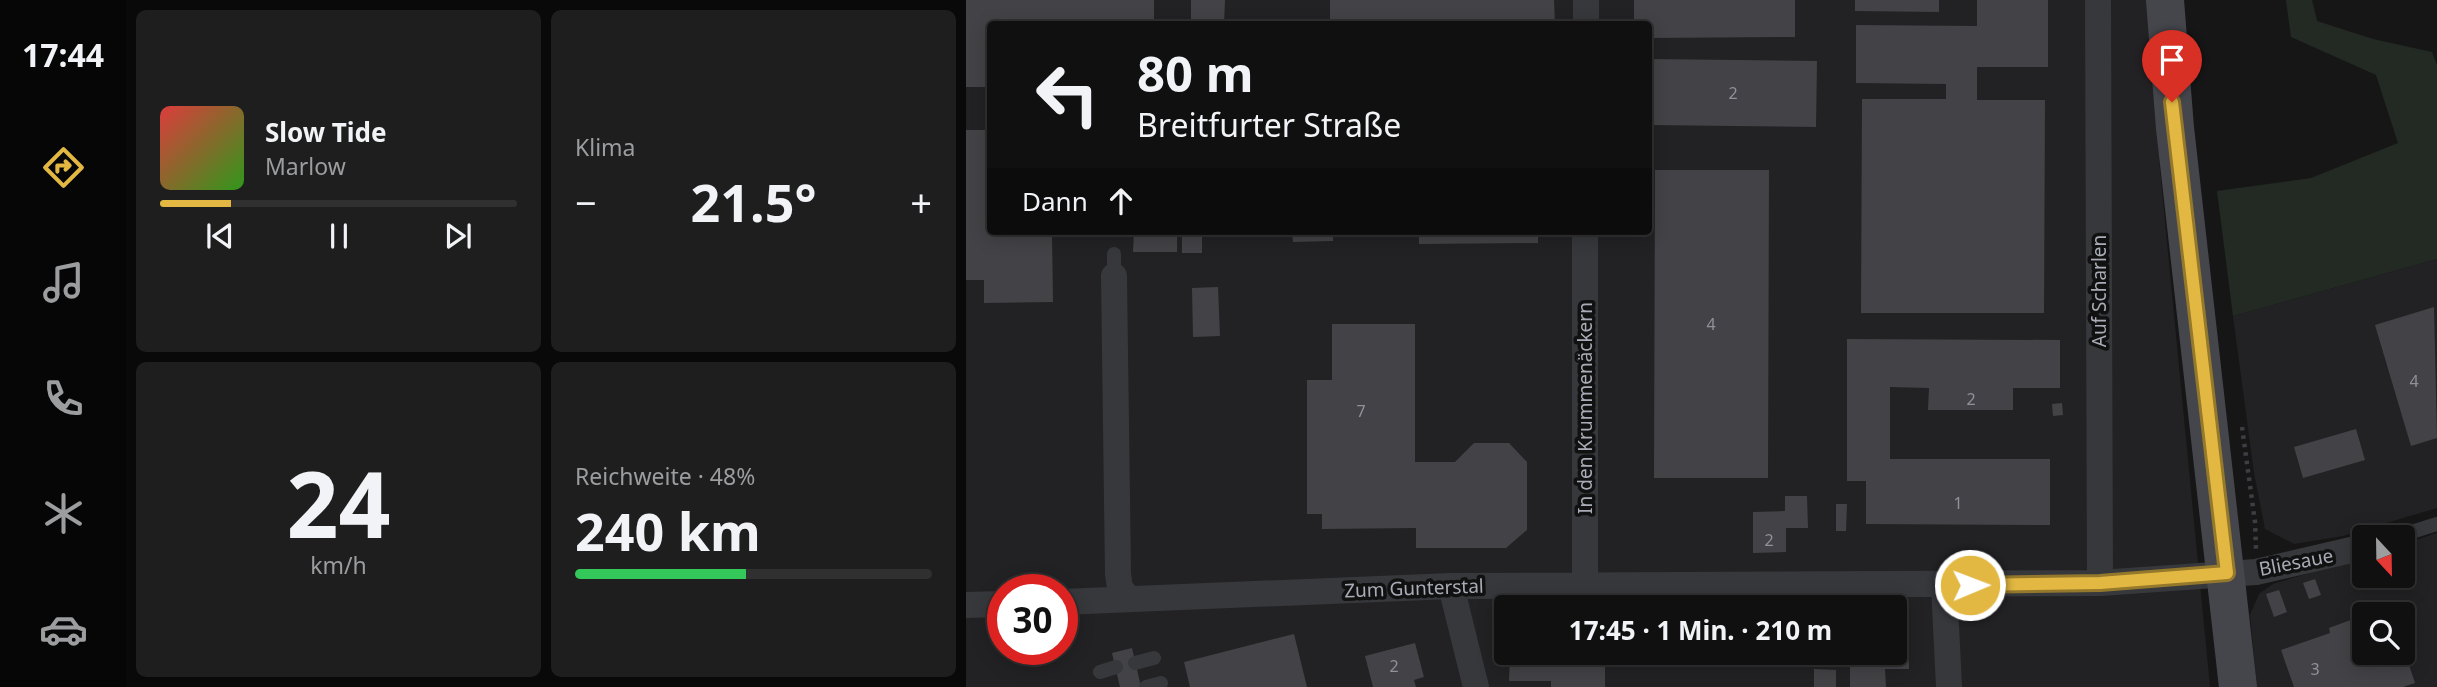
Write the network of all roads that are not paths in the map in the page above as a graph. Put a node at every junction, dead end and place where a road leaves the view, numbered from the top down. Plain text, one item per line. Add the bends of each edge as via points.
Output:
1 (1586, 0) edge
2 (2098, 0) edge
3 (2165, 0) edge
4 (1586, 21) edge
5 (1586, 235) edge
6 (1114, 265) dead end
7 (2437, 524) edge
8 (2415, 531) edge
9 (2352, 550) edge
10 (2227, 573) junction
11 (2100, 583) junction
12 (1585, 584) junction
13 (1944, 585) junction
14 (1451, 586) junction
15 (1129, 599) junction
16 (1078, 601) edge
17 (987, 604) edge
18 (966, 605) edge
19 (1154, 658) dead end
20 (1135, 663) dead end
21 (1116, 667) dead end
22 (1100, 672) dead end
23 (1476, 687) edge
24 (1949, 687) edge
25 (2238, 687) edge

1 - 4 street
2 - 11 street, Auf Scharlen
3 - 10 main road via 2175,128
5 - 12 street, In den Krummenäckern
6 - 15 street via 1118,574 1120,589
7 - 8 lane
9 - 10 street, Bliesaue via 2265,570
10 - 11 street, Zum Gunterstal
10 - 25 main road
11 - 13 street, Zum Gunterstal
12 - 13 street, Zum Gunterstal
12 - 14 street, Zum Gunterstal
13 - 24 street
14 - 15 street, Zum Gunterstal
14 - 23 street
15 - 16 street, Zum Gunterstal
17 - 18 street
19 - 20 lane
21 - 22 lane

